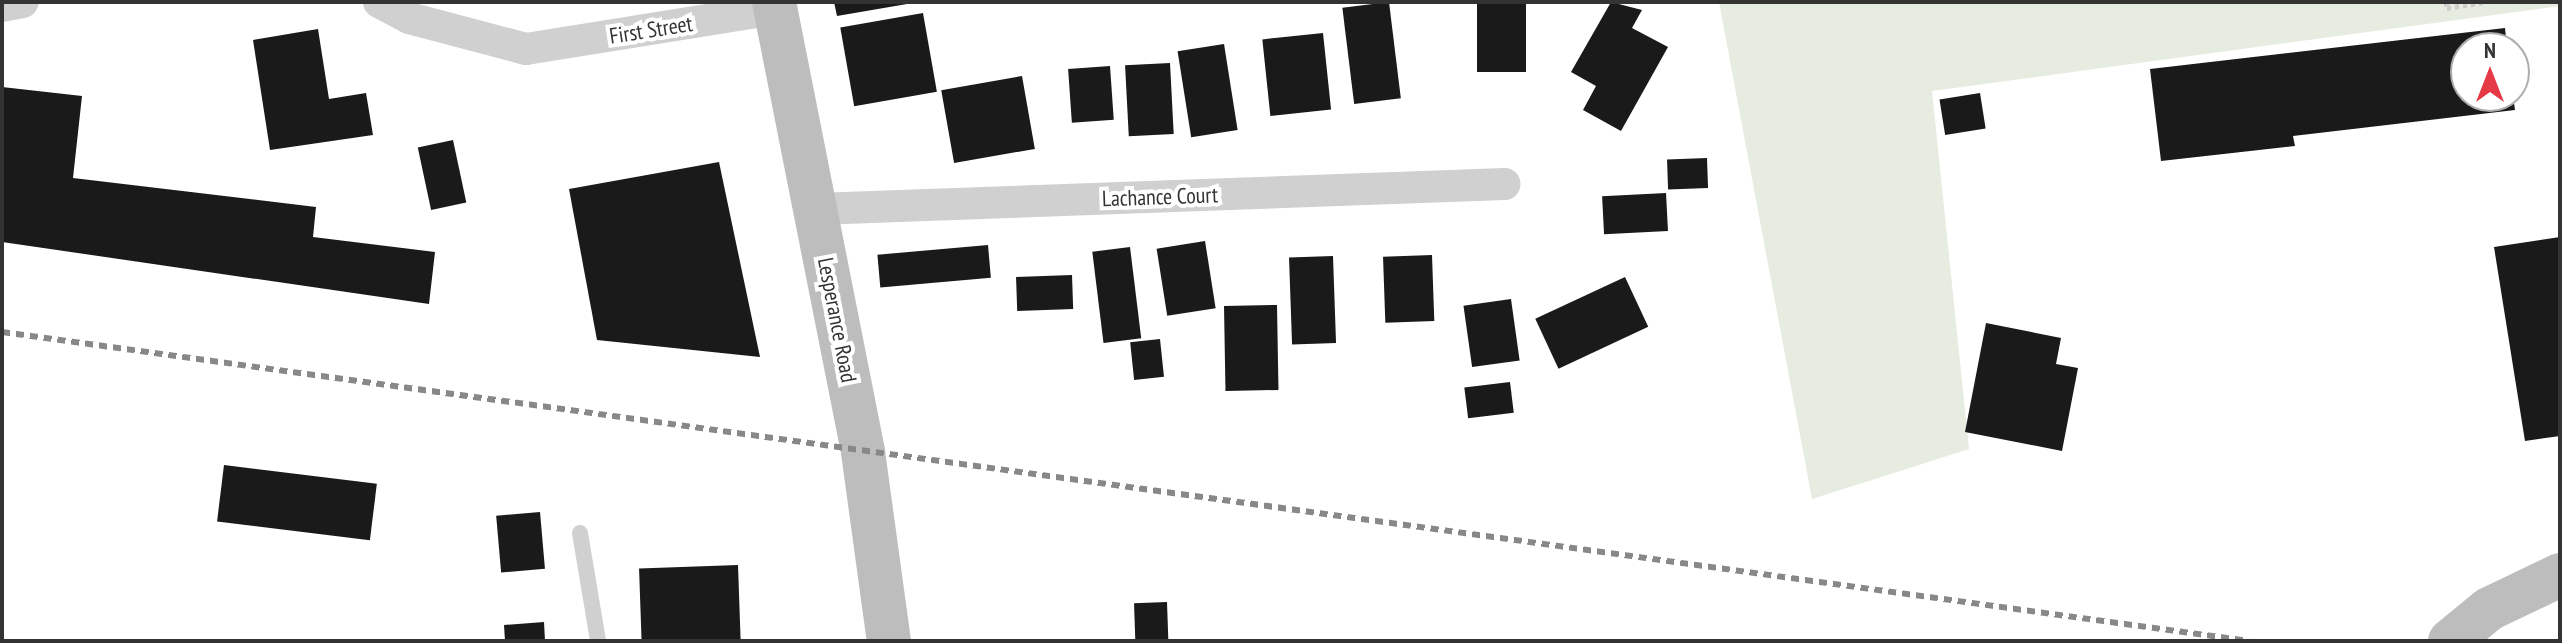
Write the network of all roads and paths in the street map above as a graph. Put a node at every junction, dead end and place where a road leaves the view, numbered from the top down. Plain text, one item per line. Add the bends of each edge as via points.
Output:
1 (23, 2) edge
2 (379, 2) edge
3 (2446, 2) edge
4 (2485, 2) edge
5 (2, 6) edge
6 (775, 6) edge
7 (1505, 184) dead end
8 (816, 209) junction
9 (580, 533) dead end
10 (2560, 575) edge
11 (598, 641) edge
12 (889, 641) edge
13 (2450, 641) edge

1 - 5 street
2 - 6 street, First Street via 409,18 526,49
3 - 4 path via 2447,8
6 - 8 main road, Lesperance Road
7 - 8 street, Lachance Court
8 - 12 main road, Lesperance Road via 863,452
9 - 11 lane
10 - 13 main road via 2489,609

